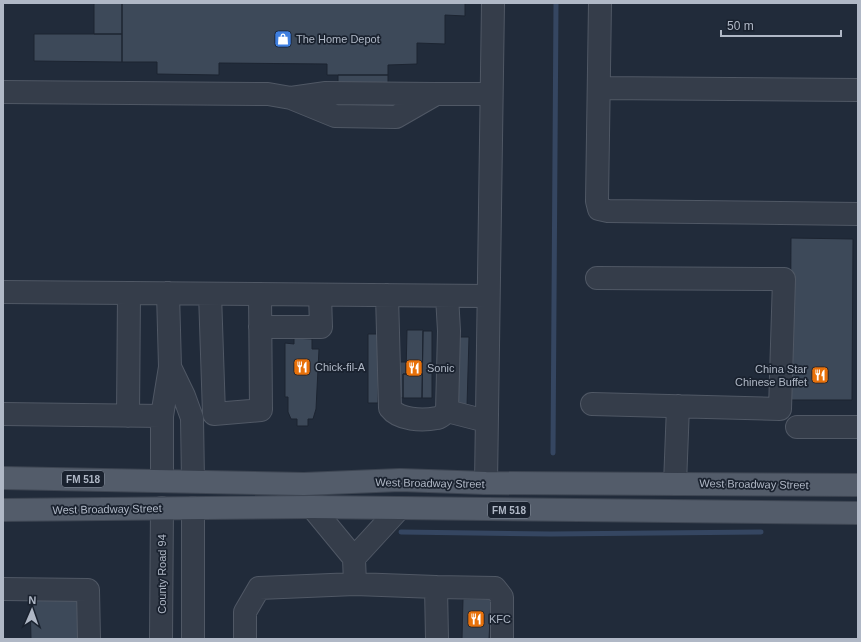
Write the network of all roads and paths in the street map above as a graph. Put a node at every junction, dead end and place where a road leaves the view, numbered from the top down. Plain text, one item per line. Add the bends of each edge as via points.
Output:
1 (493, 3) edge
2 (600, 3) edge
3 (600, 88) junction
4 (858, 90) edge
5 (3, 92) edge
6 (491, 94) junction
7 (858, 214) edge
8 (597, 278) dead end
9 (3, 292) edge
10 (129, 293) junction
11 (168, 293) junction
12 (210, 294) junction
13 (260, 294) junction
14 (320, 295) junction
15 (387, 295) junction
16 (447, 296) junction
17 (488, 296) junction
18 (260, 327) junction
19 (170, 367) junction
20 (592, 404) dead end
21 (678, 406) junction
22 (447, 411) junction
23 (3, 414) edge
24 (128, 416) junction
25 (162, 416) junction
26 (486, 421) junction
27 (797, 427) dead end
28 (858, 427) edge
29 (3, 478) edge
30 (162, 480) junction
31 (193, 481) junction
32 (486, 483) junction
33 (675, 484) junction
34 (815, 485) junction
35 (858, 485) edge
36 (312, 507) junction
37 (162, 508) junction
38 (193, 508) junction
39 (3, 510) edge
40 (398, 510) junction
41 (814, 513) junction
42 (858, 513) edge
43 (354, 558) junction
44 (355, 584) junction
45 (436, 587) junction
46 (3, 589) edge
47 (88, 639) edge
48 (162, 639) edge
49 (193, 639) edge
50 (245, 639) edge
51 (437, 639) edge
52 (502, 639) edge

1 - 6 street
2 - 3 street
3 - 4 street
3 - 7 street via 597,201 600,209
5 - 6 street via 268,94 291,98 335,116 396,117 436,94
6 - 17 street
8 - 21 street via 784,280 780,409
9 - 10 street
10 - 11 street
10 - 24 street
11 - 12 street
11 - 19 street
12 - 13 street
12 - 18 street via 214,414 261,410
13 - 14 street
13 - 18 street
14 - 15 street
14 - 18 street via 321,327
15 - 16 street
15 - 22 street via 390,408 395,415 406,418 438,418
16 - 17 street
16 - 22 street
17 - 26 street
19 - 25 street
19 - 31 street via 192,418
20 - 21 street
21 - 33 street
22 - 26 street
23 - 24 street
24 - 25 street
25 - 30 street
26 - 32 street
27 - 28 street
29 - 30 main road, West Broadway Street / FM 518
30 - 31 main road, West Broadway Street / FM 518
30 - 37 main road
31 - 32 main road, West Broadway Street / FM 518 via 304,484 400,480
31 - 38 main road
32 - 33 main road, West Broadway Street / FM 518
33 - 34 main road, West Broadway Street / FM 518
34 - 35 main road, West Broadway Street / FM 518
34 - 41 main road
36 - 38 main road, West Broadway Street / FM 518
36 - 40 main road, West Broadway Street / FM 518
36 - 43 street
37 - 38 main road, West Broadway Street / FM 518
37 - 39 main road, West Broadway Street / FM 518
37 - 48 street, County Road 94
38 - 49 street
40 - 41 main road, West Broadway Street / FM 518
40 - 43 street
41 - 42 main road, West Broadway Street / FM 518
43 - 44 street
44 - 45 street
44 - 50 street via 259,588 245,612
45 - 51 street
45 - 52 street via 495,588 502,597
46 - 47 street via 88,590

